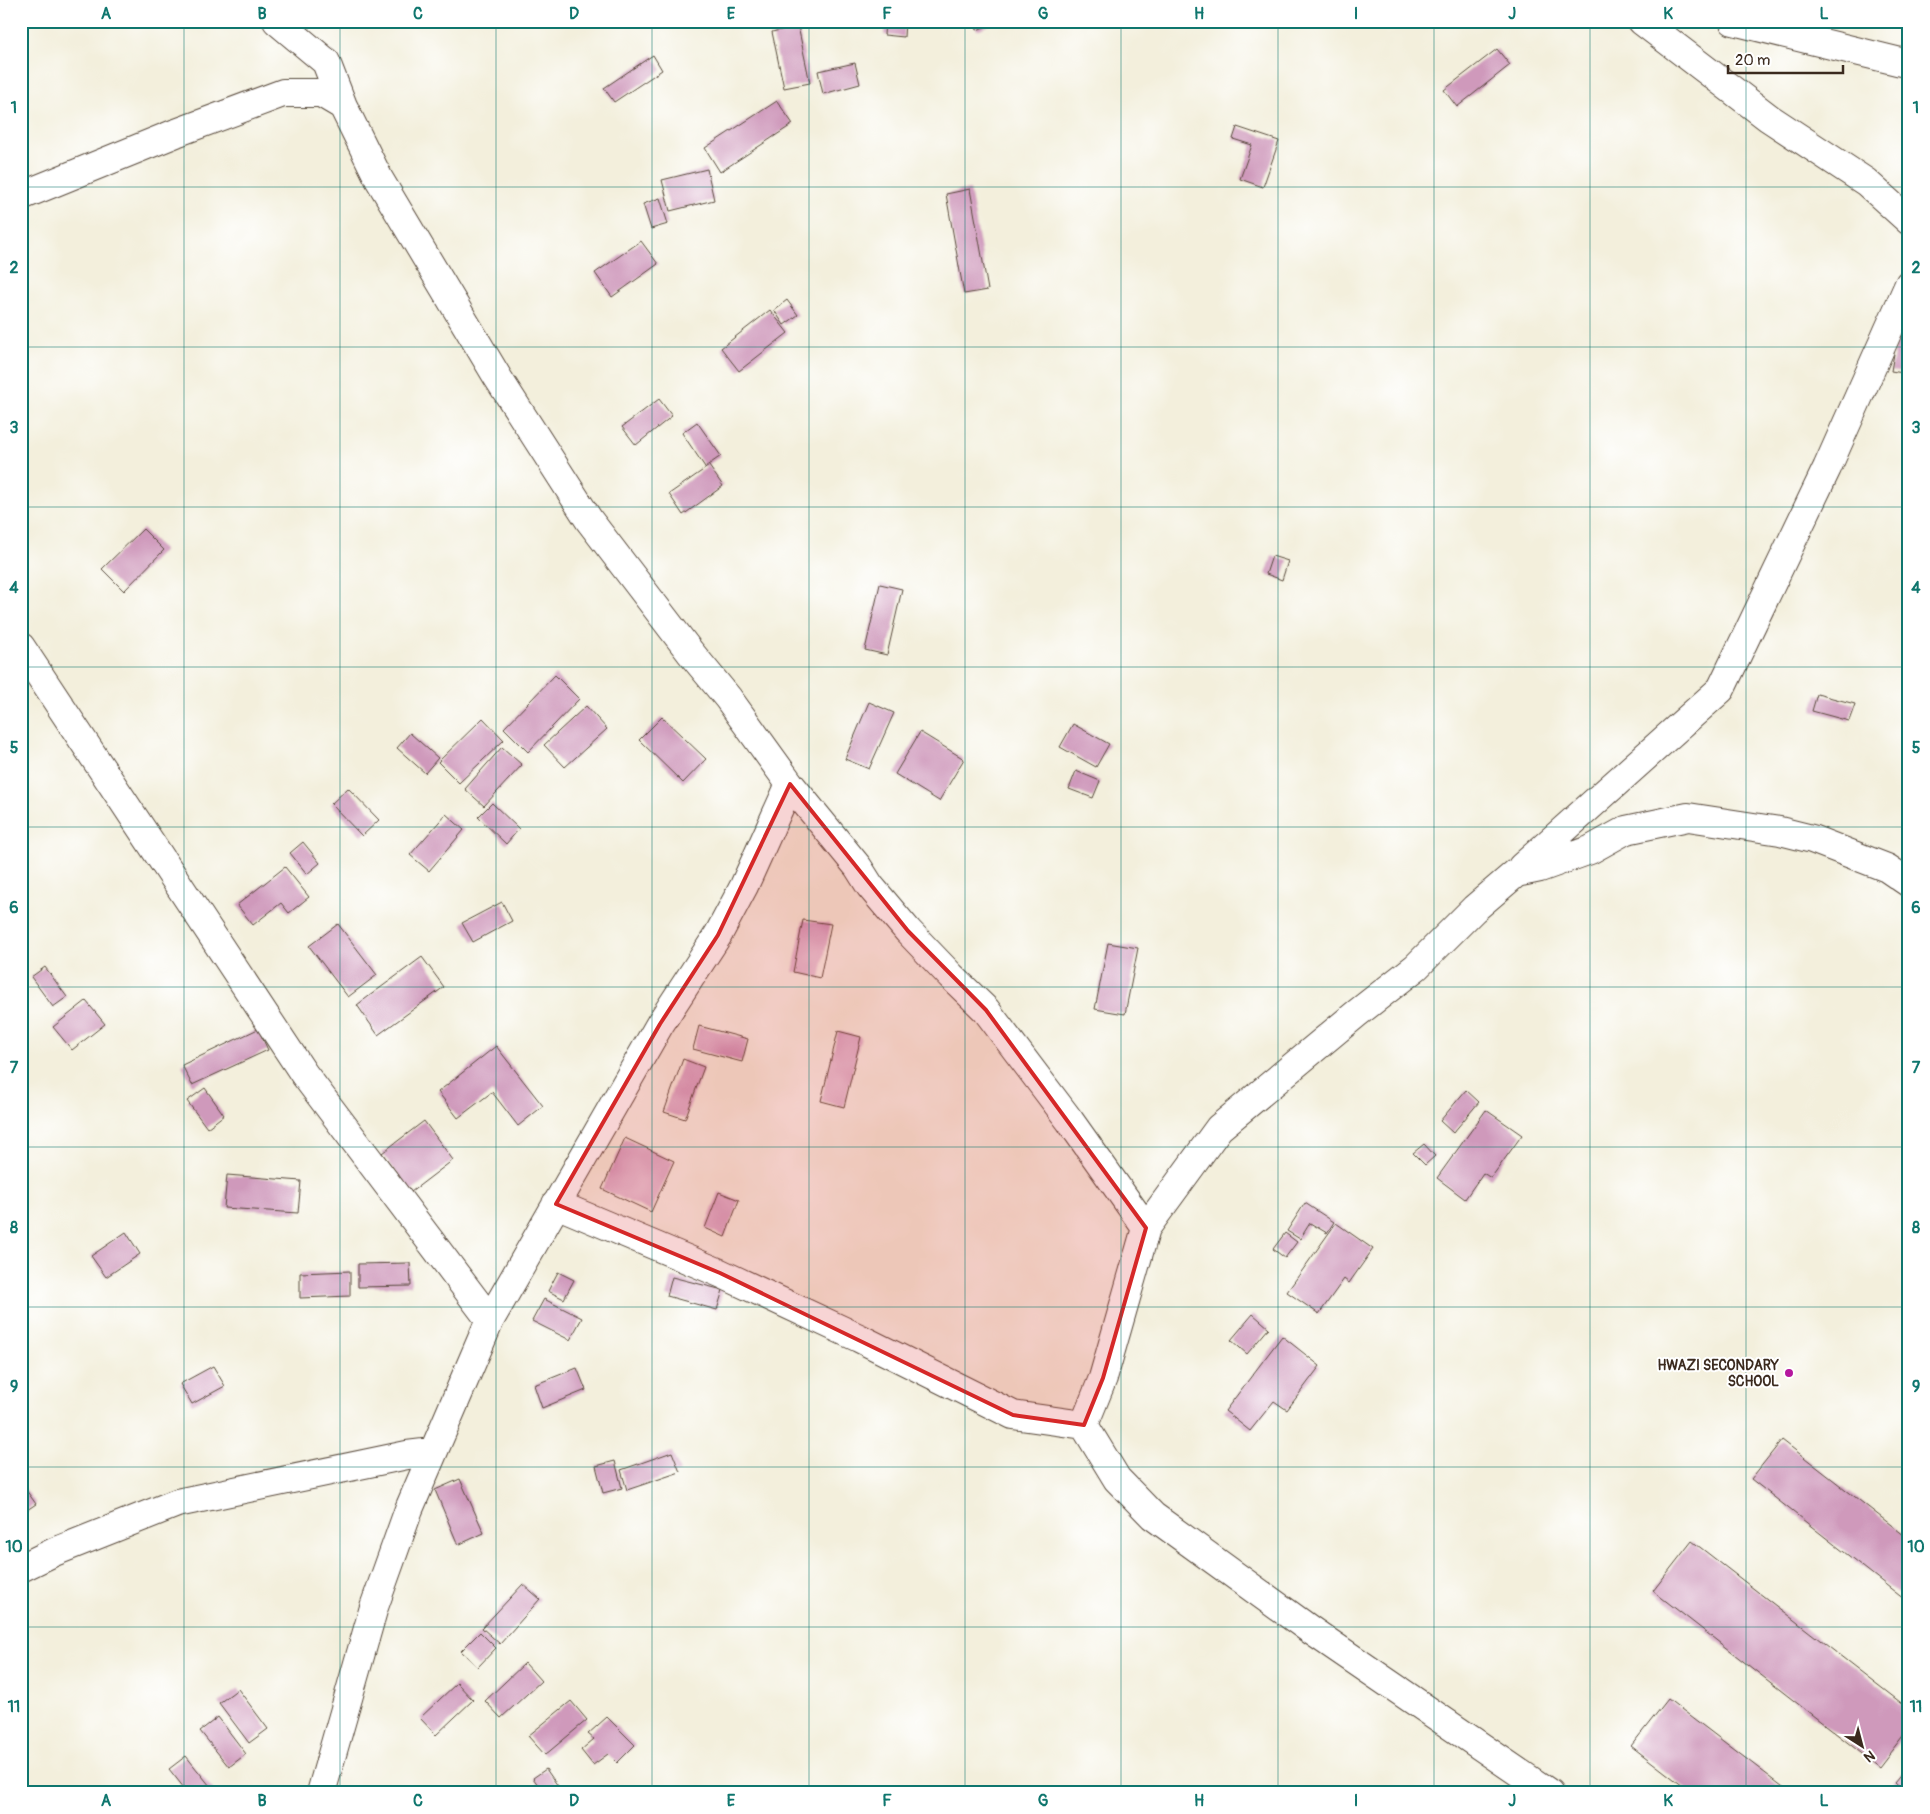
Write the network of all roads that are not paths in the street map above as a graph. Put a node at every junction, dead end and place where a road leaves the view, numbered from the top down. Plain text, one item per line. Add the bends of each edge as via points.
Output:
1 (277, 21) edge
2 (1642, 21) edge
3 (1733, 21) edge
4 (1909, 64) edge
5 (343, 106) junction
6 (21, 196) edge
7 (1909, 221) edge
8 (1909, 284) edge
9 (21, 647) edge
10 (790, 784) junction
11 (1516, 873) junction
12 (1909, 883) edge
13 (556, 1204) junction
14 (1146, 1228) junction
15 (490, 1320) junction
16 (1084, 1425) junction
17 (432, 1452) junction
18 (21, 1568) edge
19 (321, 1793) edge
20 (1549, 1793) edge

1 - 5 street via 326,62
2 - 7 street via 1769,118 1866,182
3 - 4 street
5 - 6 street via 321,93 283,93
5 - 10 street via 379,179 498,378 589,520 728,698
8 - 11 street via 1827,468 1721,689
9 - 15 street via 304,1074
10 - 13 street via 718,935 660,1024
10 - 14 street via 908,930 986,1010
11 - 12 street via 1590,850 1626,830 1688,817 1812,839 1888,868
11 - 14 street via 1474,909 1416,967 1219,1128
13 - 15 street
13 - 16 street via 720,1273 1013,1415
14 - 16 street via 1103,1378
15 - 17 street
16 - 20 street via 1117,1479 1153,1516 1312,1632
17 - 18 street via 176,1503
17 - 19 street via 374,1607

